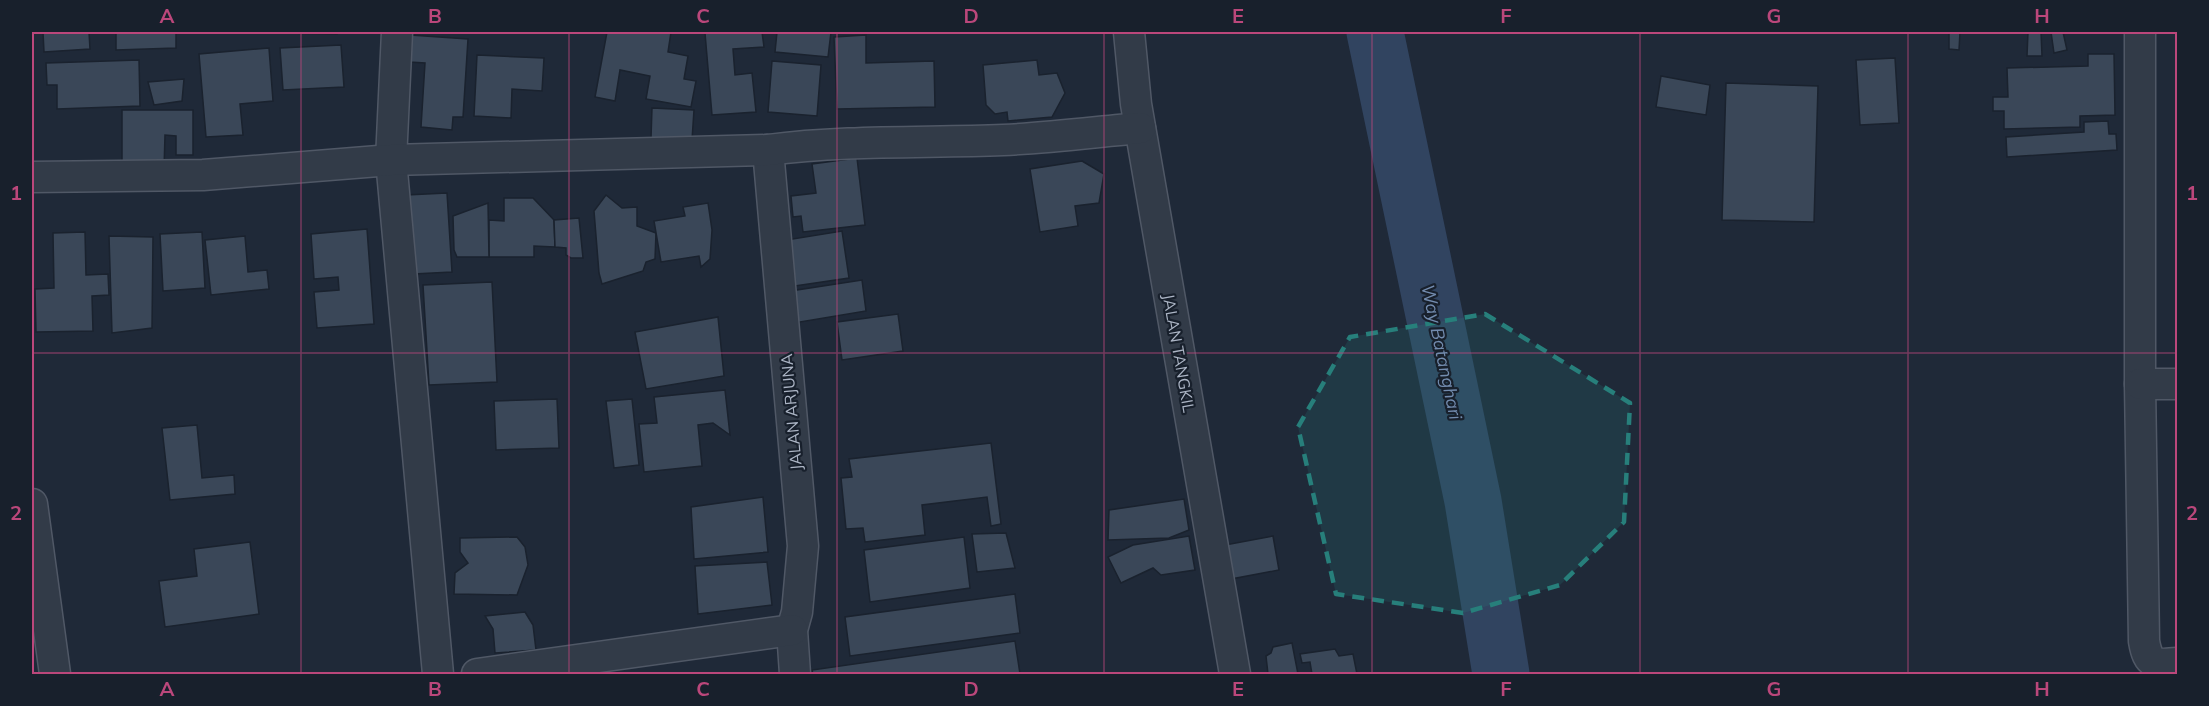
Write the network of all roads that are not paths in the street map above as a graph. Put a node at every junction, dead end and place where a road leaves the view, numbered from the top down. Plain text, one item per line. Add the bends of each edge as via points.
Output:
1 (397, 32) edge
2 (1129, 32) edge
3 (2140, 32) edge
4 (1140, 128) junction
5 (768, 150) junction
6 (391, 160) junction
7 (32, 177) edge
8 (2140, 384) junction
9 (2178, 384) edge
10 (32, 504) edge
11 (792, 630) junction
12 (2178, 663) edge
13 (55, 675) edge
14 (438, 675) edge
15 (477, 675) edge
16 (795, 675) edge
17 (1235, 675) edge

1 - 6 street
2 - 4 street, JALAN TANGKIL
3 - 8 street
4 - 5 street via 1004,140 868,142
4 - 17 street, JALAN TANGKIL
5 - 6 street
5 - 11 street, JALAN ARJUNA via 802,546
6 - 7 street via 203,175
6 - 14 street
8 - 9 street
8 - 12 street via 2146,653 2158,665
10 - 13 street
11 - 15 street
11 - 16 street, JALAN ARJUNA

